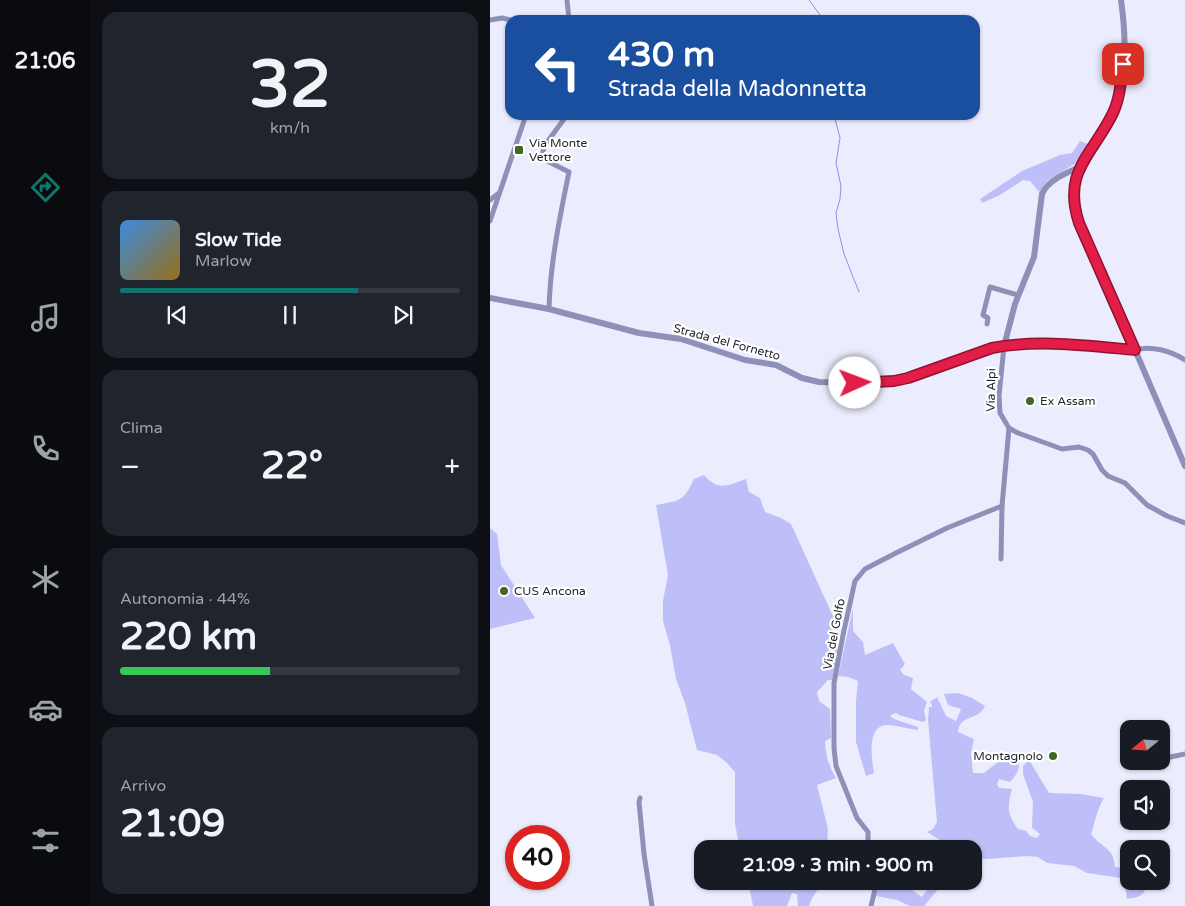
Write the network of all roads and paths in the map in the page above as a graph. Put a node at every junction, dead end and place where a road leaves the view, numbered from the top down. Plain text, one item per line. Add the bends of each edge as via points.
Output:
1 (567, 0) edge
2 (1122, 0) edge
3 (568, 15) edge
4 (505, 19) edge
5 (490, 20) edge
6 (524, 120) edge
7 (563, 120) edge
8 (1080, 167) junction
9 (500, 193) junction
10 (490, 200) edge
11 (490, 221) edge
12 (1018, 295) junction
13 (490, 298) edge
14 (549, 309) junction
15 (987, 324) dead end
16 (1004, 346) junction
17 (1135, 350) junction
18 (1185, 360) edge
19 (1009, 428) junction
20 (1185, 466) edge
21 (1002, 506) junction
22 (1185, 523) edge
23 (1001, 558) dead end
24 (1185, 754) edge
25 (1170, 757) edge
26 (640, 798) dead end
27 (868, 840) edge
28 (875, 890) edge
29 (652, 906) edge
30 (871, 906) edge

1 - 3 street
2 - 8 street via 1124,35 1120,89 1114,112
4 - 5 street
6 - 9 street
7 - 14 street via 545,145 541,158 569,172 554,253
8 - 12 street, Via Alpi via 1044,189 1034,257
8 - 17 street via 1074,188 1074,208
9 - 10 street
9 - 11 street
12 - 15 street via 990,287 983,315 988,318
12 - 16 street, Via Alpi
13 - 14 street, Strada del Fornetto
14 - 16 street, Strada del Fornetto via 639,333 681,339 745,360 776,365 802,378 819,382 894,381
16 - 17 street, Strada del Fornetto via 1042,344
16 - 19 street, Via Alpi via 1000,413
17 - 18 street via 1151,348
17 - 20 street
19 - 21 street
19 - 22 street via 1062,449 1079,447 1088,450 1108,476 1132,488 1147,506
21 - 23 street
21 - 27 street, Via del Golfo via 896,553 865,569 856,581 834,682 834,748 836,766 857,818 868,832
24 - 25 street
26 - 29 street
28 - 30 street

